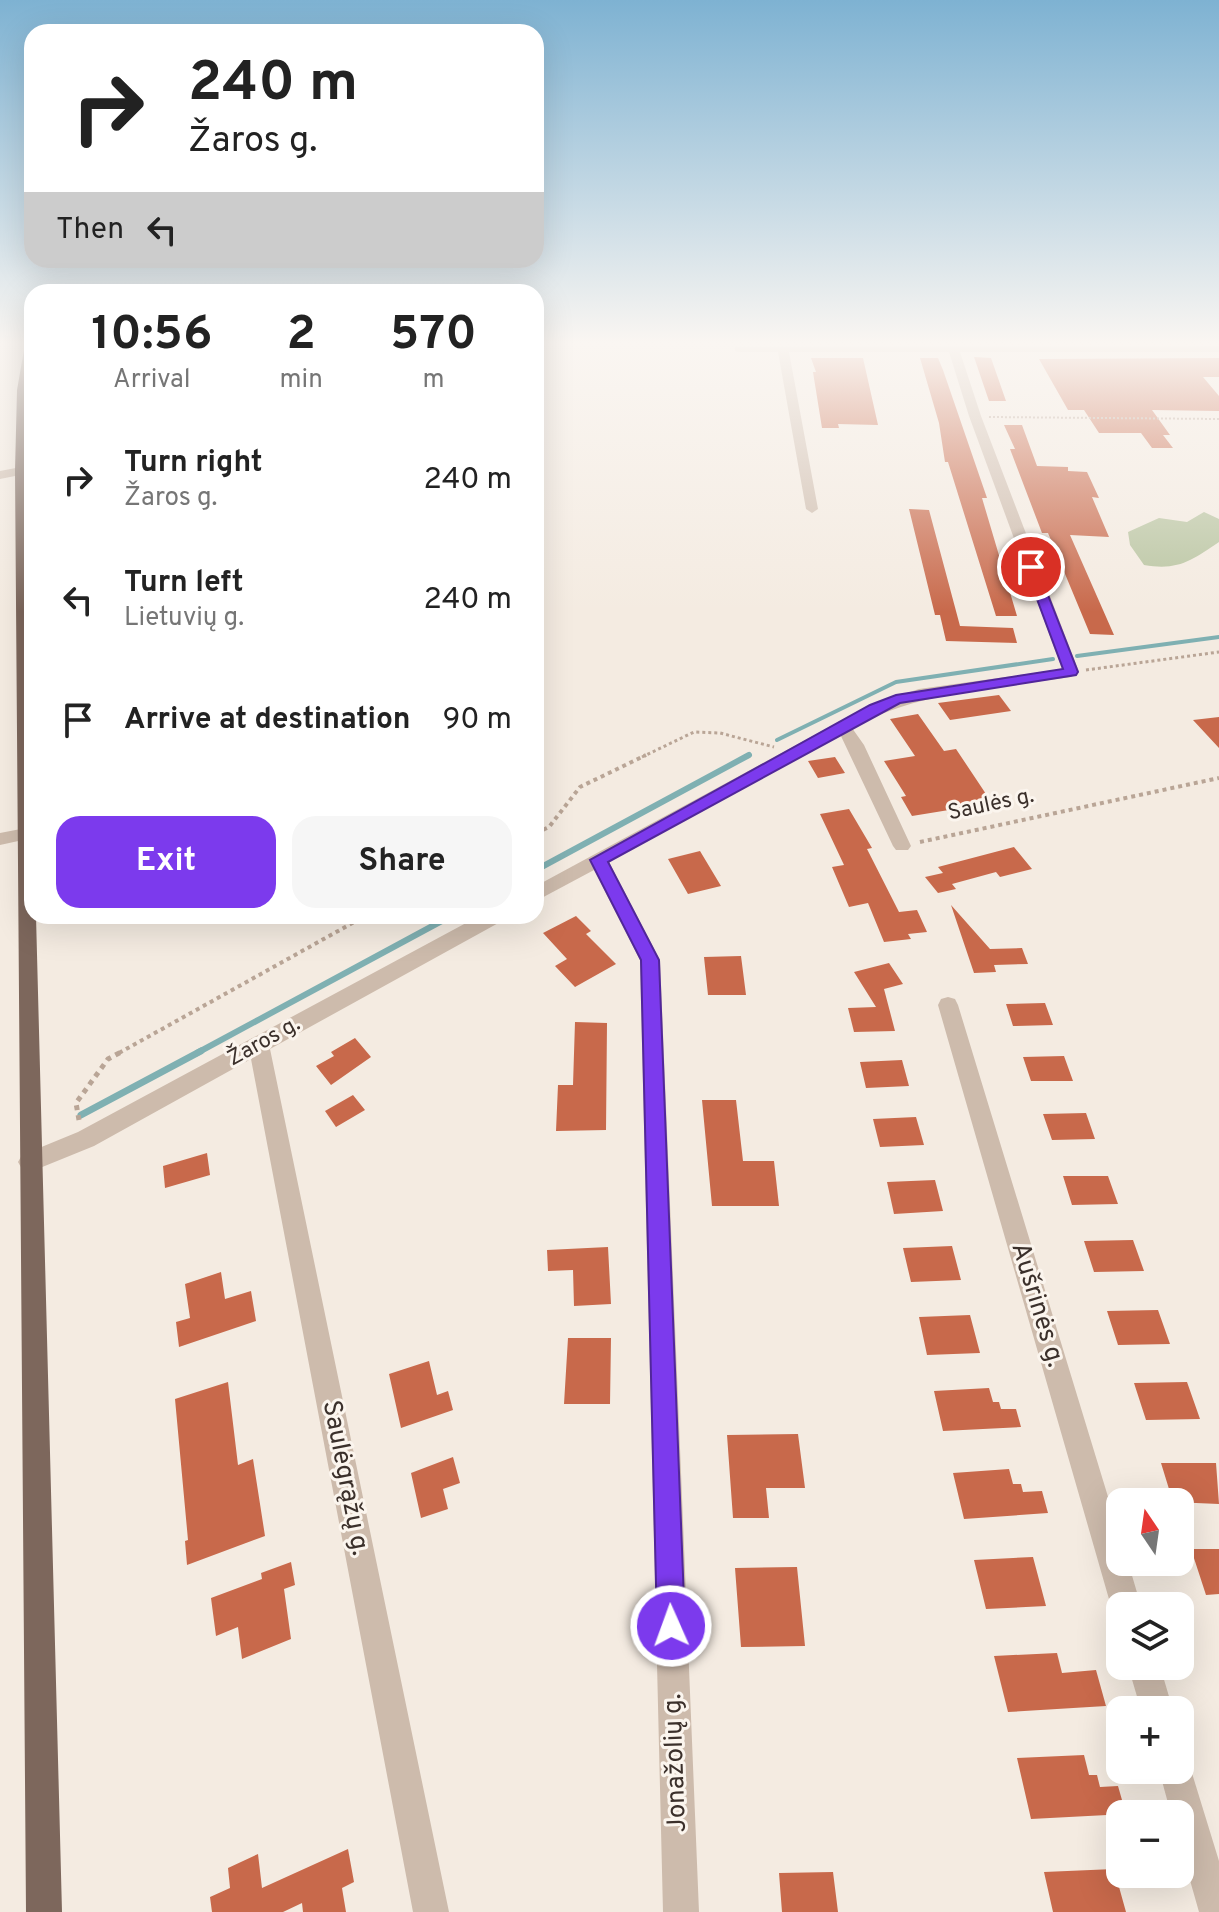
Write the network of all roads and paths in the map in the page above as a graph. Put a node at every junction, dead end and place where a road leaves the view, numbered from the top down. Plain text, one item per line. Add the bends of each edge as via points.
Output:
1 (16, 433) edge
2 (798, 433) edge
3 (981, 433) edge
4 (10, 473) edge
5 (812, 509) dead end
6 (1219, 652) edge
7 (1071, 672) junction
8 (843, 727) junction
9 (796, 752) junction
10 (1219, 778) edge
11 (24, 789) edge
12 (544, 829) edge
13 (24, 834) edge
14 (0, 839) edge
15 (902, 846) joint
16 (598, 860) junction
17 (544, 890) edge
18 (27, 924) edge
19 (351, 924) edge
20 (480, 924) edge
21 (948, 1005) dead end
22 (259, 1045) junction
23 (81, 1141) junction
24 (30, 1162) junction
25 (1122, 1592) edge
26 (1179, 1784) edge
27 (44, 1912) edge
28 (431, 1912) edge
29 (681, 1912) edge
30 (1217, 1912) edge

1 - 4 main road
2 - 5 street
3 - 7 street
4 - 11 main road
6 - 7 path
7 - 8 street via 919,694 876,708
8 - 9 street
8 - 15 street
9 - 12 path via 720,733 694,732 580,787
9 - 16 street
10 - 15 path, Saulės g.
13 - 14 street
16 - 17 street
16 - 29 street, Jonažolių g. via 650,960
18 - 24 main road
19 - 23 path via 108,1059 76,1103
20 - 22 street, Žaros g.
21 - 25 street, Aušrinės g.
22 - 23 street, Žaros g.
22 - 28 street, Saulėgrąžų g.
23 - 24 street, Žaros g.
24 - 27 main road
26 - 30 street

